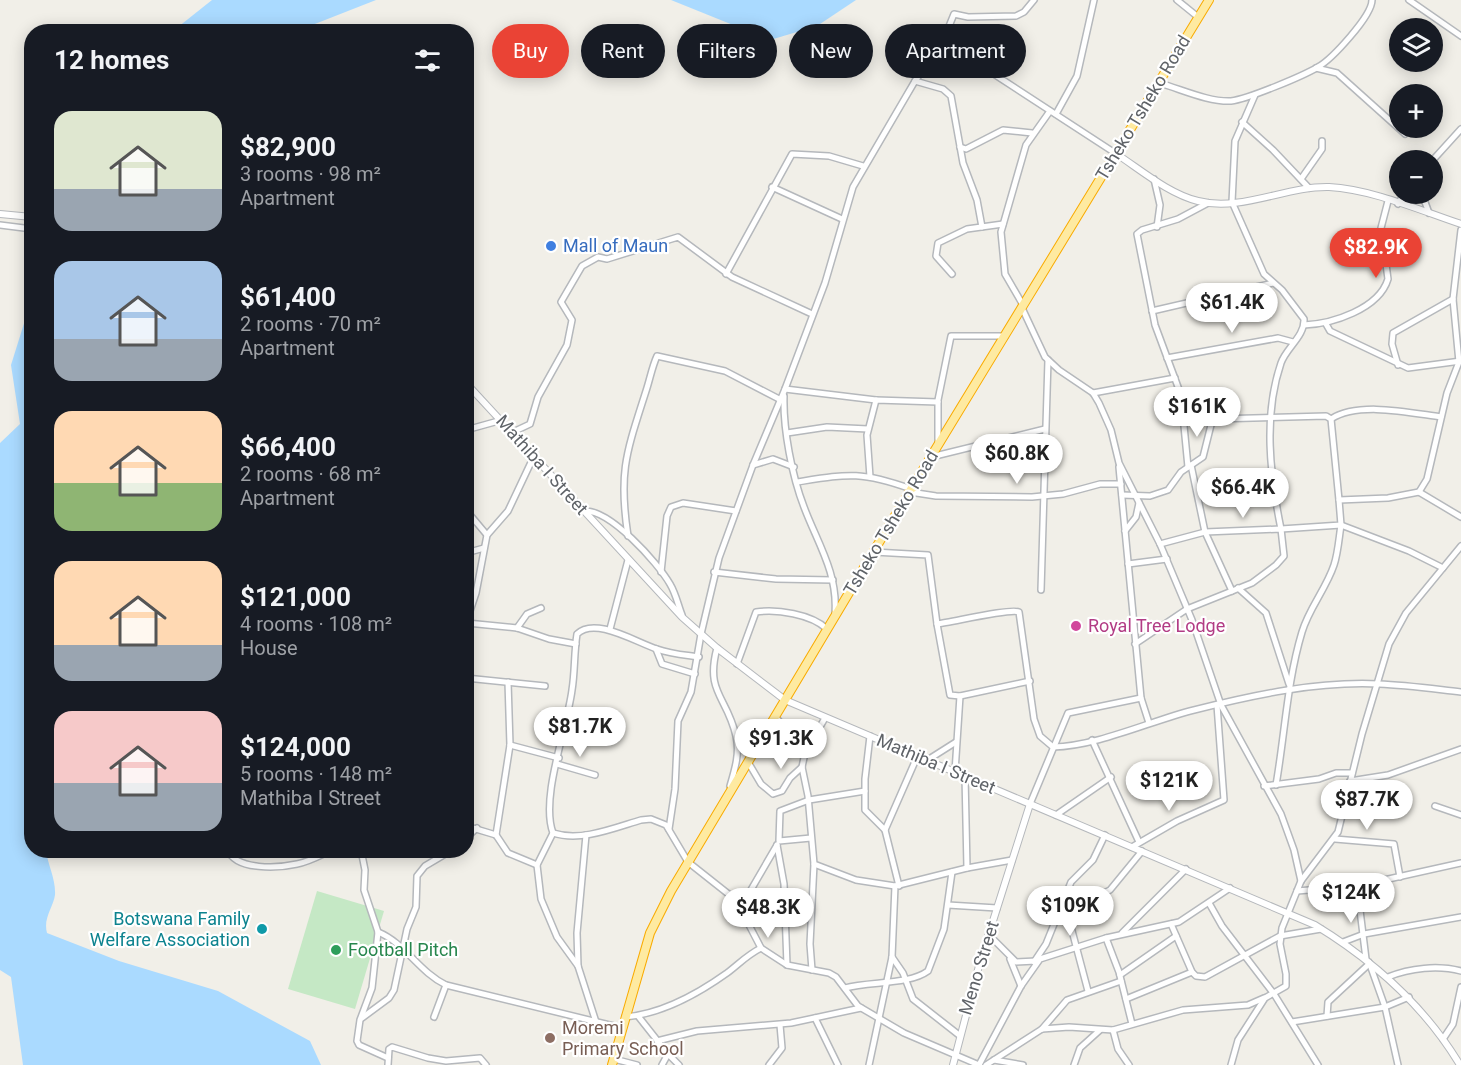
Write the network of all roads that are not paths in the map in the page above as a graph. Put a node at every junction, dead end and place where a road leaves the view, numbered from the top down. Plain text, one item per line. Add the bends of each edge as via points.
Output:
1 (1034, 0) edge
2 (1094, 0) edge
3 (1177, 0) edge
4 (1208, 0) edge
5 (1372, 0) edge
6 (1409, 0) edge
7 (1198, 17) junction
8 (951, 24) edge
9 (1461, 36) edge
10 (1316, 68) junction
11 (917, 78) edge
12 (1000, 78) edge
13 (915, 81) junction
14 (1159, 83) junction
15 (1256, 94) junction
16 (1053, 112) junction
17 (1389, 120) edge
18 (1242, 122) junction
19 (1461, 129) edge
20 (1032, 133) junction
21 (1322, 141) dead end
22 (960, 147) junction
23 (1442, 150) edge
24 (1115, 153) junction
25 (863, 166) junction
26 (1153, 177) junction
27 (1301, 179) junction
28 (772, 187) junction
29 (1309, 188) junction
30 (1388, 201) joint
31 (1232, 202) junction
32 (1208, 203) junction
33 (1398, 204) edge
34 (1426, 204) edge
35 (1429, 213) junction
36 (0, 214) edge
37 (24, 216) edge
38 (842, 219) junction
39 (1003, 224) junction
40 (1461, 224) edge
41 (0, 225) edge
42 (1158, 226) junction
43 (982, 227) junction
44 (24, 228) edge
45 (1461, 230) edge
46 (726, 274) junction
47 (952, 274) dead end
48 (1273, 283) junction
49 (1454, 299) junction
50 (1023, 307) junction
51 (1152, 311) junction
52 (812, 315) junction
53 (1326, 324) junction
54 (1304, 326) junction
55 (1005, 336) junction
56 (1293, 342) junction
57 (1167, 358) junction
58 (1048, 360) junction
59 (1460, 361) edge
60 (1398, 364) junction
61 (1175, 378) junction
62 (785, 389) junction
63 (474, 391) edge
64 (1093, 393) junction
65 (781, 400) junction
66 (876, 400) junction
67 (938, 402) junction
68 (1271, 415) junction
69 (1441, 417) junction
70 (1331, 418) junction
71 (502, 420) junction
72 (474, 428) edge
73 (868, 429) junction
74 (1045, 429) junction
75 (513, 432) junction
76 (787, 433) junction
77 (938, 446) junction
78 (534, 456) junction
79 (932, 457) junction
80 (1119, 463) junction
81 (753, 465) junction
82 (794, 466) junction
83 (1190, 466) junction
84 (870, 477) junction
85 (797, 482) junction
86 (1121, 484) junction
87 (911, 491) junction
88 (1419, 492) junction
89 (1122, 495) junction
90 (1044, 496) junction
91 (1138, 499) junction
92 (1339, 500) junction
93 (583, 511) junction
94 (736, 511) junction
95 (1461, 518) edge
96 (474, 520) edge
97 (1341, 525) junction
98 (1281, 529) junction
99 (1125, 531) junction
100 (1205, 532) junction
101 (487, 535) junction
102 (628, 536) junction
103 (1160, 544) junction
104 (1461, 546) edge
105 (484, 548) junction
106 (474, 551) edge
107 (874, 552) junction
108 (628, 560) junction
109 (1167, 560) junction
110 (1128, 564) junction
111 (1443, 568) junction
112 (661, 572) junction
113 (714, 572) junction
114 (833, 580) junction
115 (1238, 588) junction
116 (1041, 590) dead end
117 (1232, 591) junction
118 (474, 601) edge
119 (541, 608) dead end
120 (1187, 609) junction
121 (682, 617) junction
122 (834, 617) junction
123 (474, 624) edge
124 (938, 624) junction
125 (517, 628) junction
126 (610, 629) junction
127 (827, 629) junction
128 (701, 634) junction
129 (576, 644) junction
130 (1134, 644) junction
131 (717, 648) junction
132 (656, 649) junction
133 (699, 657) junction
134 (737, 664) junction
135 (695, 674) junction
136 (474, 679) edge
137 (1030, 681) junction
138 (508, 682) junction
139 (1379, 684) junction
140 (545, 686) dead end
141 (1289, 688) junction
142 (1461, 692) edge
143 (960, 696) junction
144 (1141, 698) junction
145 (785, 700) junction
146 (1219, 705) junction
147 (775, 716) junction
148 (825, 718) junction
149 (1149, 723) junction
150 (870, 736) junction
151 (1092, 740) junction
152 (957, 742) junction
153 (510, 745) junction
154 (1053, 747) junction
155 (1461, 749) edge
156 (805, 753) junction
157 (916, 757) junction
158 (558, 761) junction
159 (926, 761) junction
160 (748, 762) junction
161 (802, 767) junction
162 (955, 772) junction
163 (1352, 773) junction
164 (595, 775) dead end
165 (965, 776) junction
166 (1111, 777) junction
167 (1350, 782) junction
168 (1276, 785) junction
169 (1264, 786) junction
170 (865, 791) junction
171 (728, 794) junction
172 (809, 800) junction
173 (1030, 804) junction
174 (1435, 806) dead end
175 (1056, 815) junction
176 (1461, 815) edge
177 (474, 827) edge
178 (477, 828) junction
179 (669, 829) junction
180 (885, 830) junction
181 (474, 831) edge
182 (553, 833) junction
183 (496, 835) junction
184 (586, 835) junction
185 (1105, 835) junction
186 (811, 838) junction
187 (1335, 839) junction
188 (1139, 842) junction
189 (778, 843) junction
190 (1132, 847) junction
191 (1142, 851) junction
192 (234, 858) edge
193 (312, 858) edge
194 (363, 858) edge
195 (438, 858) edge
196 (1012, 860) junction
197 (688, 862) junction
198 (1461, 862) edge
199 (814, 864) junction
200 (537, 865) junction
201 (967, 867) junction
202 (1186, 869) junction
203 (952, 872) junction
204 (1400, 877) junction
205 (1301, 881) junction
206 (897, 886) junction
207 (1357, 886) junction
208 (1230, 888) junction
209 (1297, 891) junction
210 (1209, 903) junction
211 (948, 905) junction
212 (741, 908) junction
213 (997, 908) junction
214 (1287, 912) junction
215 (1461, 916) edge
216 (1171, 924) junction
217 (1321, 928) junction
218 (378, 932) junction
219 (1121, 934) junction
220 (1364, 934) junction
221 (989, 935) junction
222 (1176, 936) junction
223 (1280, 936) junction
224 (1106, 938) junction
225 (1343, 942) junction
226 (1077, 947) junction
227 (761, 948) junction
228 (403, 950) junction
229 (892, 957) junction
230 (1246, 957) junction
231 (1009, 958) junction
232 (1040, 959) junction
233 (1368, 961) junction
234 (1034, 962) junction
235 (787, 965) junction
236 (578, 966) junction
237 (812, 970) junction
238 (1461, 971) edge
239 (1192, 972) junction
240 (1388, 976) junction
241 (1121, 978) junction
242 (886, 981) junction
243 (906, 981) junction
244 (446, 985) junction
245 (1021, 986) junction
246 (1461, 987) edge
247 (845, 988) junction
248 (1088, 991) junction
249 (1274, 994) junction
250 (1409, 997) junction
251 (1265, 998) junction
252 (1126, 999) junction
253 (1385, 1006) junction
254 (861, 1008) junction
255 (638, 1016) junction
256 (1327, 1016) junction
257 (434, 1017) dead end
258 (625, 1017) junction
259 (814, 1018) junction
260 (879, 1018) junction
261 (360, 1020) junction
262 (596, 1022) junction
263 (1292, 1022) junction
264 (1132, 1024) junction
265 (780, 1025) junction
266 (622, 1028) junction
267 (1042, 1029) junction
268 (1100, 1030) junction
269 (1113, 1030) junction
270 (959, 1035) junction
271 (1443, 1039) junction
272 (657, 1041) junction
273 (955, 1053) junction
274 (668, 1054) junction
275 (388, 1058) junction
276 (994, 1060) junction
277 (613, 1062) edge
278 (387, 1065) edge
279 (486, 1065) edge
280 (637, 1065) edge
281 (662, 1065) edge
282 (679, 1065) edge
283 (770, 1065) edge
284 (838, 1065) edge
285 (869, 1065) edge
286 (953, 1065) edge
287 (979, 1065) edge
288 (986, 1065) edge
289 (1023, 1065) edge
290 (1074, 1065) edge
291 (1129, 1065) edge
292 (1231, 1065) edge
293 (1318, 1065) edge
294 (1398, 1065) edge
295 (1460, 1065) edge

1 - 8 street via 1016,16 968,17 956,13
2 - 16 street via 1077,76
3 - 7 street
4 - 7 highway, Tsheko Tsheko Road
5 - 10 street via 1366,16
6 - 9 street
7 - 14 highway, Tsheko Tsheko Road
10 - 15 street
10 - 17 street via 1337,73
11 - 13 street
12 - 16 street
13 - 22 street via 948,92
13 - 25 street
14 - 15 street via 1219,100
14 - 24 highway, Tsheko Tsheko Road
15 - 18 street
16 - 20 street
16 - 24 street
18 - 27 street
18 - 31 street via 1234,152
19 - 23 street
20 - 22 street via 1002,130 966,149
20 - 39 street via 1020,159
21 - 27 street via 1322,148
22 - 43 street
24 - 26 street
24 - 50 highway, Tsheko Tsheko Road
25 - 28 street via 830,156 795,153
25 - 38 street
26 - 32 street via 1177,193
26 - 42 street via 1160,205
27 - 29 street
28 - 38 street
28 - 46 street
29 - 30 street via 1344,189
29 - 31 street
30 - 53 street via 1381,228 1386,286 1365,306
31 - 32 street
31 - 48 street via 1262,270
32 - 42 street
33 - 35 street
34 - 35 street
35 - 40 street
36 - 37 street
38 - 52 street
39 - 43 street
39 - 50 street via 1003,265
41 - 44 street
42 - 51 street via 1137,234
43 - 47 street via 967,229 936,246 936,256
45 - 49 street
46 - 52 street
46 - 75 street via 676,236 614,257 598,257 582,266 561,302 572,320 567,345 538,397 530,424
48 - 51 street
48 - 54 street via 1301,315
49 - 59 street
49 - 60 street via 1393,333
50 - 55 highway, Tsheko Tsheko Road
50 - 58 street
51 - 57 street
52 - 62 street
53 - 54 street
53 - 60 street via 1330,331
54 - 56 street
55 - 67 street via 952,335
55 - 77 highway, Tsheko Tsheko Road
56 - 57 street via 1278,338
56 - 68 street via 1281,363
57 - 61 street
58 - 64 street
58 - 74 street
59 - 60 street via 1410,369
59 - 69 street
61 - 64 street
61 - 83 street
62 - 65 street
62 - 66 street
62 - 76 street
63 - 71 street, Mathiba I Street
64 - 80 street via 1111,430
65 - 81 street
65 - 102 street via 725,371 657,356 633,426 622,479
66 - 67 street
66 - 73 street
67 - 77 street
68 - 70 street
68 - 83 street via 1216,419 1203,457
68 - 98 street via 1270,449
69 - 70 street via 1380,410
69 - 88 street via 1427,479
70 - 92 street
71 - 72 street
71 - 75 street, Mathiba I Street
73 - 76 street via 827,427
73 - 84 street
74 - 79 street
74 - 90 street
75 - 78 street, Mathiba I Street
76 - 82 street
77 - 79 highway, Tsheko Tsheko Road
78 - 93 street, Mathiba I Street
78 - 101 street via 508,511
79 - 87 highway, Tsheko Tsheko Road
80 - 86 street
80 - 91 street
81 - 82 street via 773,459
81 - 94 street
82 - 85 street
83 - 91 street via 1165,492
83 - 100 street
84 - 85 street via 843,474
84 - 87 street
85 - 114 street
86 - 89 street
86 - 90 street via 1088,486
87 - 90 street via 936,496
87 - 107 highway, Tsheko Tsheko Road
88 - 92 street
88 - 95 street
89 - 91 street
89 - 99 street
90 - 116 street
91 - 99 street via 1136,517
91 - 103 street
92 - 97 street
93 - 102 street via 601,514
93 - 108 street, Mathiba I Street
94 - 112 street via 683,503 671,507
94 - 113 street
96 - 101 street
97 - 98 street
97 - 111 street
97 - 141 street via 1333,568 1303,629
98 - 100 street
98 - 115 street via 1282,559 1252,583
99 - 110 street
100 - 103 street
100 - 117 street
101 - 105 street
102 - 112 street
103 - 109 street
104 - 111 street
105 - 106 street
105 - 118 street
107 - 122 highway, Tsheko Tsheko Road
107 - 124 street via 928,555
108 - 121 street, Mathiba I Street
108 - 126 street
109 - 110 street
109 - 120 street
110 - 130 street
111 - 139 street via 1394,632
112 - 121 street via 673,589
113 - 114 street
113 - 128 street
114 - 122 street
115 - 117 street
115 - 141 street via 1266,614
117 - 120 street
119 - 125 street via 527,614
120 - 130 street
120 - 146 street
121 - 128 street, Mathiba I Street
122 - 127 highway, Tsheko Tsheko Road
123 - 125 street
124 - 137 street via 1006,610 1019,612
124 - 143 street via 949,694
125 - 129 street
126 - 129 street via 580,631
126 - 132 street
127 - 134 street via 800,616 756,612
127 - 145 highway, Tsheko Tsheko Road
128 - 131 street, Mathiba I Street
128 - 133 street
129 - 158 street via 572,690
130 - 144 street
131 - 134 street, Mathiba I Street
131 - 171 street via 712,677 729,713 738,750
132 - 133 street
132 - 135 street via 662,664
133 - 135 street
134 - 145 street, Mathiba I Street
135 - 179 street via 678,721
136 - 138 street
137 - 143 street
137 - 154 street via 1037,729
138 - 140 street
138 - 153 street
139 - 141 street
139 - 142 street
139 - 163 street
141 - 146 street
141 - 168 street
143 - 152 street
144 - 149 street
144 - 154 street via 1068,713
145 - 147 highway, Tsheko Tsheko Road
145 - 148 street, Mathiba I Street
146 - 149 street
146 - 169 street
146 - 188 street via 1224,800
147 - 156 street
147 - 160 highway, Tsheko Tsheko Road
148 - 150 street, Mathiba I Street
148 - 156 street
149 - 151 street
150 - 157 street, Mathiba I Street
150 - 170 street
151 - 154 street
151 - 166 street
152 - 159 street
152 - 162 street
153 - 158 street
153 - 183 street
154 - 173 street
155 - 167 street via 1398,772
156 - 161 street
157 - 159 street, Mathiba I Street
157 - 180 street
158 - 164 street
158 - 182 street via 549,808
159 - 162 street, Mathiba I Street
160 - 161 street via 761,784 773,794 783,791
160 - 171 highway, Tsheko Tsheko Road
161 - 172 street
162 - 165 street, Mathiba I Street
163 - 167 street
163 - 168 street
165 - 173 street, Mathiba I Street
165 - 201 street
166 - 175 street
166 - 188 street
167 - 187 street
168 - 169 street
169 - 205 street via 1290,837
170 - 172 street
170 - 180 street via 866,812
171 - 197 highway, Tsheko Tsheko Road
172 - 186 street
172 - 189 street via 780,811
173 - 175 street, Mathiba I Street
173 - 196 street, Meno Street
174 - 176 street
175 - 185 street, Mathiba I Street
177 - 178 street
178 - 181 street
178 - 183 street
179 - 184 street via 651,819
179 - 197 street
180 - 206 street
182 - 184 street
182 - 200 street
183 - 200 street via 508,853
184 - 236 street via 577,933
185 - 190 street, Mathiba I Street
185 - 234 street via 1094,860 1071,882 1046,944
186 - 189 street
186 - 199 street
187 - 204 street via 1394,844
187 - 205 street
188 - 190 street
189 - 212 street
189 - 235 street
190 - 191 street, Mathiba I Street
191 - 202 street, Mathiba I Street
191 - 226 street via 1110,890 1068,910
192 - 193 street via 258,865 297,864
194 - 218 street via 364,890
195 - 228 street via 417,876 416,907
196 - 201 street
196 - 213 street, Meno Street
197 - 212 street via 720,885
197 - 258 highway, Tsheko Tsheko Road via 650,933
198 - 204 street
199 - 206 street via 856,880
199 - 237 street
200 - 236 street via 547,916
201 - 203 street
202 - 208 street, Mathiba I Street
202 - 219 street
203 - 206 street
203 - 211 street
204 - 207 street
205 - 209 street
206 - 229 street
207 - 209 street
207 - 220 street
208 - 210 street
208 - 214 street, Mathiba I Street
209 - 214 street
210 - 216 street
210 - 230 street
211 - 213 street
211 - 243 street via 928,971
212 - 227 street
213 - 221 street, Meno Street
214 - 217 street, Mathiba I Street
214 - 223 street
215 - 220 street
216 - 219 street
216 - 222 street
217 - 223 street
217 - 225 street, Mathiba I Street
218 - 228 street via 396,941
218 - 261 street via 372,988
219 - 224 street
220 - 225 street
220 - 233 street
221 - 231 street
221 - 270 street, Meno Street
222 - 239 street
222 - 241 street
223 - 230 street
223 - 249 street via 1287,981
224 - 226 street
224 - 241 street
225 - 233 street, Mathiba I Street
226 - 232 street
226 - 248 street
227 - 235 street
227 - 255 street via 688,997
228 - 244 street via 434,980
228 - 261 street via 392,995
229 - 242 street
229 - 243 street
230 - 239 street via 1205,977
230 - 249 street
231 - 234 street via 1021,964
231 - 245 street
232 - 234 street
232 - 245 street
233 - 240 street, Mathiba I Street
233 - 253 street
233 - 256 street via 1329,1000
235 - 237 street
236 - 262 street
237 - 247 street via 836,977
238 - 240 street via 1443,968
239 - 252 street
240 - 250 street, Mathiba I Street
241 - 248 street
241 - 252 street
242 - 243 street
242 - 247 street
242 - 260 street
243 - 270 street via 913,999
244 - 257 street
244 - 262 street
245 - 287 street
246 - 271 street via 1453,1024
247 - 254 street
248 - 267 street via 1060,1005
249 - 251 street
249 - 263 street
250 - 253 street
250 - 271 street, Mathiba I Street
251 - 264 street via 1248,1005 1183,1010
251 - 292 street via 1238,1040
252 - 264 street
253 - 256 street
253 - 294 street
254 - 259 street
254 - 260 street
255 - 258 street
255 - 272 street
256 - 263 street
258 - 266 highway, Tsheko Tsheko Road
259 - 265 street
259 - 284 street
260 - 273 street
260 - 285 street
261 - 275 street via 359,1044
262 - 266 street
263 - 293 street
264 - 269 street
265 - 272 street via 697,1031
265 - 283 street via 782,1048
266 - 277 highway, Tsheko Tsheko Road
267 - 268 street
267 - 276 street
268 - 269 street
268 - 290 street via 1080,1048
269 - 291 street via 1118,1049
270 - 273 street, Meno Street
271 - 295 street, Mathiba I Street
272 - 274 street
273 - 286 street, Meno Street
273 - 287 street
274 - 281 street
274 - 282 street
275 - 278 street
275 - 279 street via 392,1047 446,1061 480,1058
276 - 288 street
276 - 289 street
277 - 280 street

